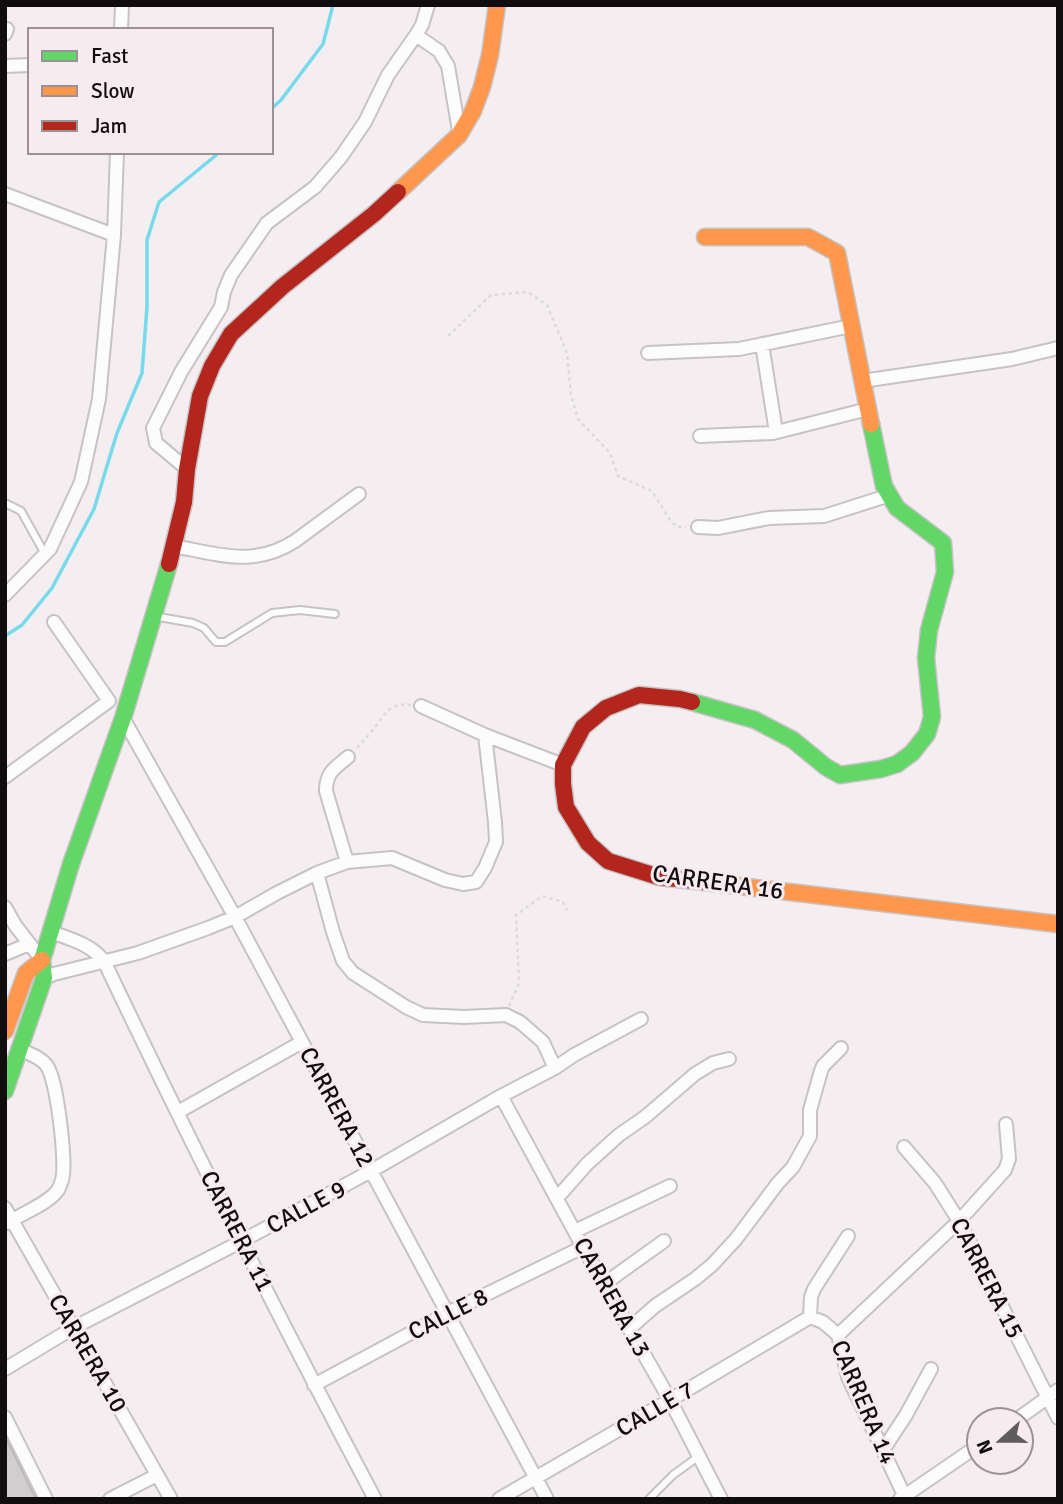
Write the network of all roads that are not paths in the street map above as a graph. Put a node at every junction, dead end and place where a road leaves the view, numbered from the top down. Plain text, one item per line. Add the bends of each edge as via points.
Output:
1 (122, 5) edge
2 (428, 5) edge
3 (497, 5) edge
4 (121, 28) edge
5 (416, 36) junction
6 (28, 65) edge
7 (5, 66) edge
8 (459, 135) junction
9 (117, 154) edge
10 (5, 194) edge
11 (114, 235) junction
12 (705, 237) dead end
13 (851, 326) junction
14 (762, 344) junction
15 (1058, 348) edge
16 (648, 352) dead end
17 (862, 382) junction
18 (868, 409) junction
19 (776, 432) junction
20 (700, 436) dead end
21 (187, 469) junction
22 (359, 494) dead end
23 (890, 495) junction
24 (5, 503) edge
25 (698, 527) road end
26 (173, 547) junction
27 (45, 554) junction
28 (5, 595) edge
29 (335, 614) dead end
30 (154, 616) junction
31 (54, 622) dead end
32 (109, 701) junction
33 (421, 706) road end
34 (125, 712) junction
35 (485, 735) junction
36 (348, 757) road end
37 (564, 765) junction
38 (5, 777) edge
39 (347, 862) junction
40 (317, 873) junction
41 (5, 907) edge
42 (235, 917) junction
43 (1058, 924) edge
44 (51, 932) junction
45 (29, 944) junction
46 (5, 954) edge
47 (41, 960) junction
48 (104, 961) junction
49 (44, 978) junction
50 (641, 1018) dead end
51 (5, 1031) edge
52 (302, 1042) junction
53 (841, 1048) dead end
54 (20, 1049) junction
55 (729, 1059) dead end
56 (555, 1068) junction
57 (5, 1091) edge
58 (501, 1096) junction
59 (178, 1112) junction
60 (1006, 1124) dead end
61 (904, 1147) dead end
62 (371, 1171) junction
63 (670, 1186) dead end
64 (556, 1198) junction
65 (5, 1208) edge
66 (959, 1221) junction
67 (9, 1222) edge
68 (575, 1231) junction
69 (848, 1236) dead end
70 (242, 1241) junction
71 (664, 1241) dead end
72 (583, 1247) junction
73 (604, 1284) junction
74 (448, 1313) junction
75 (810, 1317) junction
76 (73, 1328) junction
77 (629, 1329) junction
78 (838, 1335) junction
79 (931, 1369) dead end
80 (5, 1370) edge
81 (314, 1385) junction
82 (1053, 1394) edge
83 (670, 1400) junction
84 (1035, 1407) edge
85 (5, 1417) edge
86 (1058, 1418) edge
87 (883, 1450) junction
88 (965, 1455) edge
89 (699, 1456) junction
90 (157, 1475) junction
91 (535, 1478) junction
92 (904, 1498) edge
93 (46, 1499) edge
94 (110, 1499) edge
95 (171, 1499) edge
96 (374, 1499) edge
97 (499, 1499) edge
98 (547, 1499) edge
99 (649, 1499) edge
100 (721, 1499) edge

1 - 4 street
2 - 5 street
3 - 8 main road via 482,87
5 - 8 street via 439,51 448,66
5 - 21 street via 341,156 315,187 267,223 231,275 220,307 153,428 156,443
6 - 7 street
8 - 21 main road via 374,214 230,334 200,396
9 - 11 street
10 - 11 street
11 - 27 street via 99,399 84,471
12 - 13 main road, CARRERA 16 via 808,237 837,253
13 - 14 street
13 - 17 main road, CARRERA 16
14 - 16 street
14 - 19 street
15 - 17 street
17 - 18 main road, CARRERA 16
18 - 19 street
18 - 23 main road, CARRERA 16 via 884,486
19 - 20 street
21 - 26 main road
22 - 26 street via 286,547 267,555 246,558
23 - 25 street via 824,516
23 - 37 main road, CARRERA 16 via 897,508 943,542 945,572 926,658 932,717 927,734 912,753 881,769 840,775 793,740 755,720 680,699 639,695 606,708 583,727
24 - 27 lane via 21,511
26 - 30 main road
27 - 28 street
29 - 30 lane via 272,613 225,642 216,642 193,623
30 - 34 main road
31 - 32 street
32 - 34 street
32 - 38 street
33 - 35 street
34 - 42 street, CARRERA 12
34 - 44 main road
35 - 37 street
35 - 39 street via 496,842 476,882 445,880 392,858
36 - 39 street via 326,781
37 - 43 main road, CARRERA 16 via 566,807 588,843 608,861 659,877
39 - 40 street
40 - 42 street
40 - 56 street via 333,932 353,973 423,1015 506,1015 520,1021 543,1042
41 - 45 street
42 - 48 street
42 - 52 street, CARRERA 12
44 - 47 main road
44 - 48 street via 86,945
45 - 46 street
45 - 47 street
47 - 49 main road
47 - 51 main road via 26,973
48 - 49 street
48 - 59 street, CARRERA 11
49 - 54 main road
50 - 56 street, CALLE 9
52 - 59 street
52 - 62 street, CARRERA 12
53 - 77 street via 823,1066 810,1110 810,1136 793,1167 712,1265
54 - 57 main road
54 - 67 street via 49,1068 63,1180 57,1192
55 - 64 street via 695,1074 619,1135
56 - 58 street, CALLE 9
58 - 62 street, CALLE 9
58 - 64 street, CARRERA 13
59 - 70 street, CARRERA 11
60 - 66 street via 1009,1159 1005,1170
61 - 66 street, CARRERA 15
62 - 70 street, CALLE 9
62 - 74 street, CARRERA 12
63 - 68 street
64 - 68 street, CARRERA 13
65 - 67 street, CARRERA 10
66 - 78 street
66 - 82 street, CARRERA 15
67 - 76 street, CARRERA 10
68 - 72 street, CARRERA 13
69 - 75 street via 814,1289
70 - 76 street, CALLE 9
70 - 81 street, CARRERA 11
71 - 73 street
72 - 73 street, CARRERA 13
72 - 74 street, CALLE 8
73 - 77 street, CARRERA 13
74 - 81 street, CALLE 8
74 - 91 street, CARRERA 12
75 - 78 street, CARRERA 14
75 - 83 street, CALLE 7
76 - 80 street, CALLE 9
76 - 90 street, CARRERA 10
77 - 83 street, CARRERA 13
78 - 87 street, CARRERA 14 via 848,1377
79 - 87 street
81 - 96 street, CARRERA 11
82 - 84 street
82 - 86 street, CARRERA 15
83 - 89 street, CARRERA 13
83 - 91 street, CALLE 7
85 - 93 street
87 - 92 street, CARRERA 14
88 - 92 street
89 - 99 lane
89 - 100 street, CARRERA 13
90 - 94 street
90 - 95 street, CARRERA 10
91 - 97 street, CALLE 7
91 - 98 street, CARRERA 12

